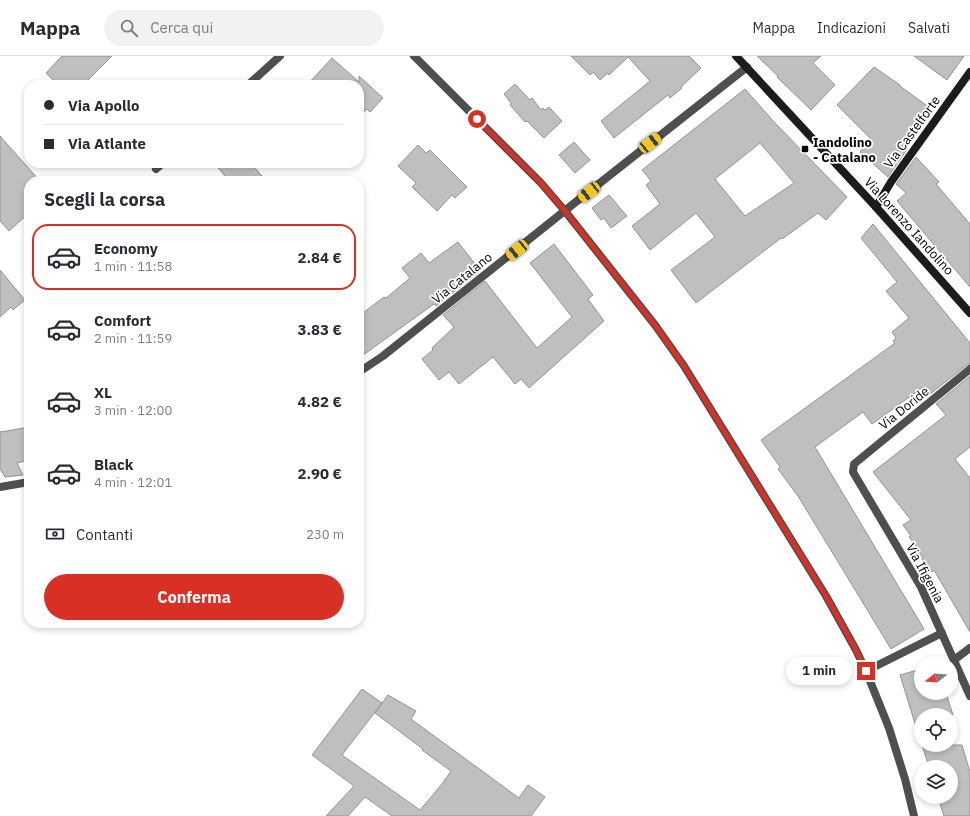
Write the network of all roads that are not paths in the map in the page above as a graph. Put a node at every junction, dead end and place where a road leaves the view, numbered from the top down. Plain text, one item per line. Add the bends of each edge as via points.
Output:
1 (280, 56) edge
2 (414, 56) edge
3 (736, 56) edge
4 (747, 67) junction
5 (970, 72) edge
6 (254, 80) edge
7 (876, 207) junction
8 (565, 211) junction
9 (970, 313) edge
10 (364, 369) edge
11 (970, 369) edge
12 (854, 464) joint
13 (24, 483) edge
14 (0, 487) edge
15 (942, 633) junction
16 (970, 648) edge
17 (952, 656) edge
18 (958, 657) edge
19 (958, 669) edge
20 (866, 671) junction
21 (970, 696) edge
22 (914, 816) edge

1 - 6 street
2 - 8 street via 541,183
3 - 4 main road, Via Lorenzo Iandolino
4 - 7 main road, Via Lorenzo Iandolino
4 - 8 street, Via Catalano
5 - 7 main road, Via Castelforte
7 - 9 main road, Via Lorenzo Iandolino
8 - 10 street, Via Catalano
8 - 20 street via 684,366 826,596
11 - 12 street, Via Doride
12 - 15 street, Via Ifigenia via 853,472 921,587
13 - 14 street
15 - 17 street, Via Ifigenia
15 - 20 street
16 - 18 street
19 - 21 street, Via Ifigenia
20 - 22 street via 906,779

